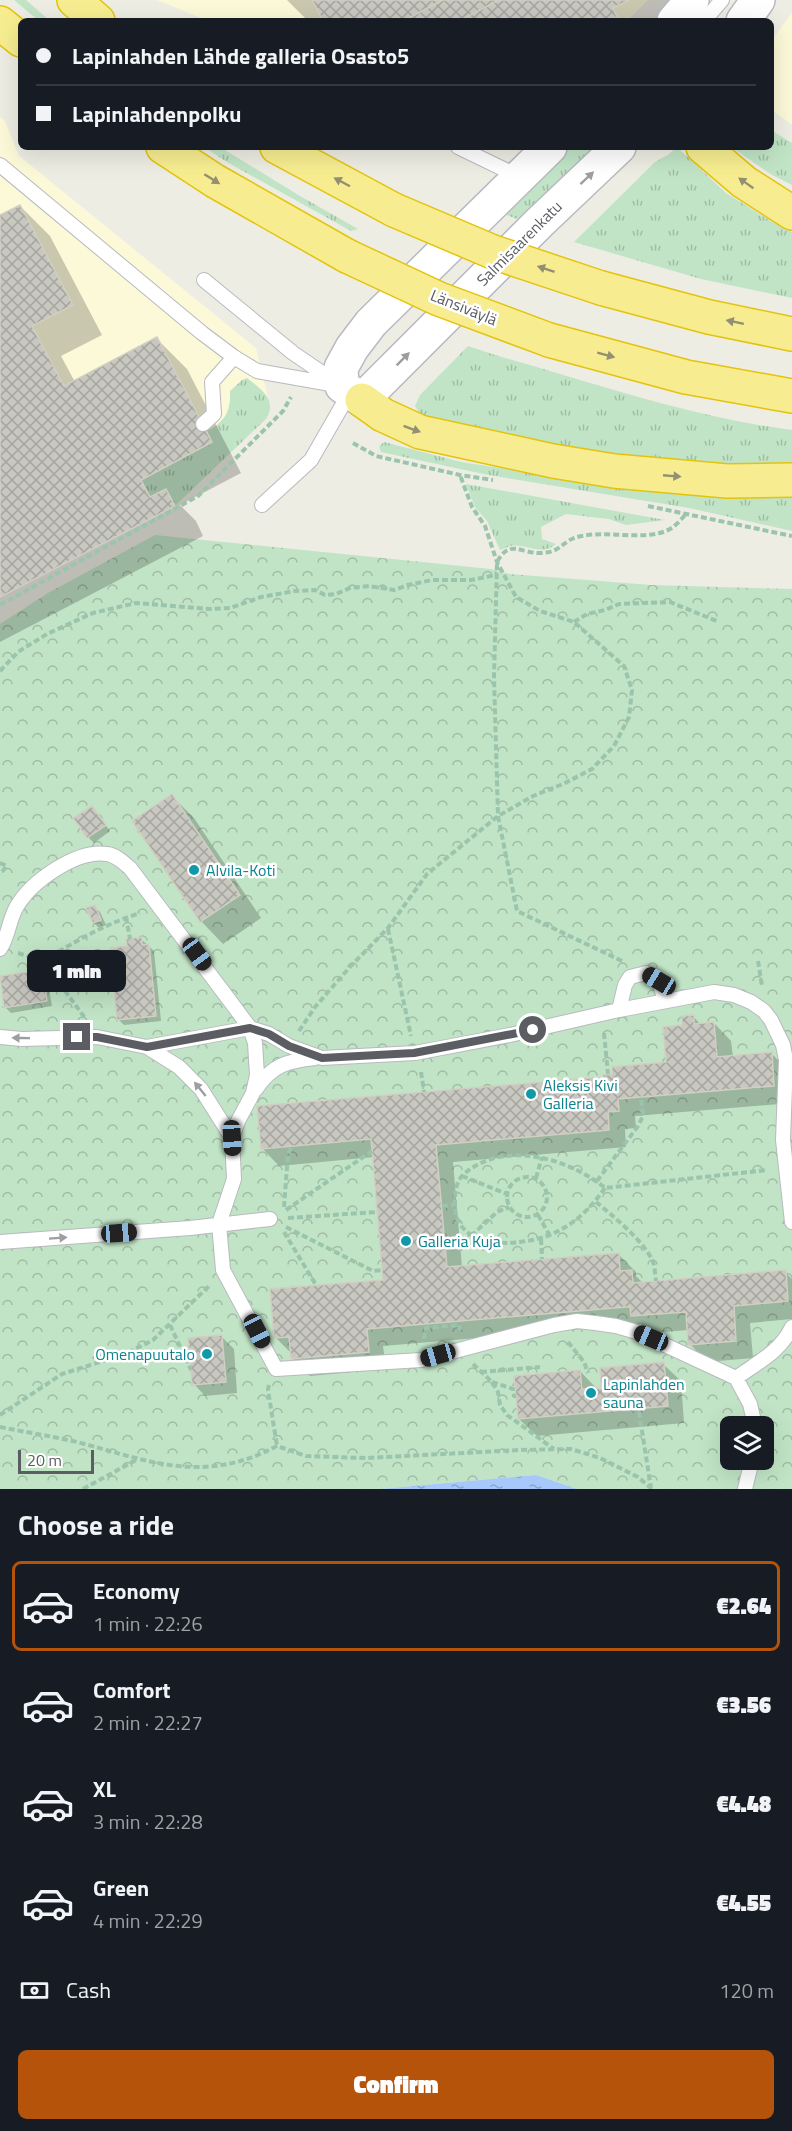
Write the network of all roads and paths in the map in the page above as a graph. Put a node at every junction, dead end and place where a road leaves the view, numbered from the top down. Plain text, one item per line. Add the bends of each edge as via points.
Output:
1 (74, 0) edge
2 (692, 0) edge
3 (722, 0) edge
4 (758, 0) edge
5 (95, 18) edge
6 (677, 18) edge
7 (707, 18) edge
8 (745, 18) edge
9 (0, 24) edge
10 (18, 38) edge
11 (168, 150) edge
12 (283, 150) edge
13 (464, 150) edge
14 (547, 150) edge
15 (617, 150) edge
16 (707, 150) edge
17 (0, 165) edge
18 (520, 177) junction
19 (792, 213) edge
20 (204, 280) dead end
21 (792, 334) edge
22 (234, 357) junction
23 (351, 393) junction
24 (792, 396) edge
25 (283, 411) dead end
26 (203, 424) dead end
27 (460, 475) dead end
28 (792, 480) edge
29 (262, 506) dead end
30 (687, 513) dead end
31 (497, 562) junction
32 (497, 573) junction
33 (0, 604) edge
34 (574, 622) junction
35 (719, 622) dead end
36 (0, 671) edge
37 (498, 816) junction
38 (0, 863) edge
39 (0, 874) edge
40 (160, 906) junction
41 (126, 917) junction
42 (388, 928) junction
43 (130, 939) dead end
44 (1, 948) edge
45 (43, 961) junction
46 (646, 973) junction
47 (665, 1001) junction
48 (619, 1010) junction
49 (602, 1015) junction
50 (250, 1028) junction
51 (0, 1037) edge
52 (97, 1037) junction
53 (289, 1046) junction
54 (147, 1047) junction
55 (414, 1053) junction
56 (322, 1058) junction
57 (608, 1074) dead end
58 (424, 1092) dead end
59 (253, 1093) junction
60 (641, 1097) dead end
61 (232, 1138) junction
62 (292, 1146) dead end
63 (284, 1148) dead end
64 (372, 1150) dead end
65 (288, 1154) junction
66 (542, 1157) junction
67 (786, 1167) junction
68 (462, 1176) junction
69 (536, 1178) junction
70 (597, 1181) junction
71 (605, 1188) junction
72 (507, 1194) junction
73 (596, 1202) junction
74 (454, 1205) junction
75 (442, 1206) dead end
76 (509, 1207) junction
77 (377, 1212) dead end
78 (538, 1215) junction
79 (270, 1219) joint
80 (792, 1222) edge
81 (219, 1224) junction
82 (471, 1236) junction
83 (550, 1236) junction
84 (541, 1239) junction
85 (0, 1242) edge
86 (542, 1259) dead end
87 (382, 1270) dead end
88 (656, 1281) dead end
89 (316, 1285) dead end
90 (207, 1289) dead end
91 (170, 1325) junction
92 (459, 1325) dead end
93 (554, 1325) junction
94 (792, 1327) edge
95 (426, 1328) dead end
96 (455, 1351) junction
97 (540, 1367) dead end
98 (276, 1369) junction
99 (191, 1370) dead end
100 (480, 1372) junction
101 (588, 1373) dead end
102 (736, 1378) junction
103 (492, 1382) junction
104 (516, 1396) dead end
105 (639, 1412) dead end
106 (0, 1415) edge
107 (753, 1416) edge
108 (0, 1427) edge
109 (277, 1446) junction
110 (555, 1449) junction
111 (137, 1460) junction
112 (750, 1470) edge
113 (83, 1489) edge
114 (652, 1489) edge
115 (745, 1489) edge

1 - 5 highway
2 - 6 main road
3 - 7 lane
4 - 8 main road
9 - 10 highway
11 -> 24 highway, Länsiväylä, bridge via 347,256 439,298 549,340 686,377
21 -> 12 highway, bridge via 601,288 493,252 394,210
13 - 18 lane
14 - 18 main road
23 -> 15 main road, Salmisaarenkatu
19 -> 16 highway via 744,183
17 - 22 lane
18 - 23 main road via 371,323 341,369
20 - 23 lane via 293,353
22 - 23 lane via 257,370
22 - 26 lane via 212,382 214,414
23 -> 28 highway via 383,415 420,432 553,461 727,481
23 - 29 lane via 311,460
25 - 33 path via 198,496
27 - 31 path via 472,507 485,526
30 - 31 path via 671,529 635,536 612,533 573,538 558,550 540,554 512,548 502,552
31 - 32 path
31 - 34 path via 516,597 540,611
32 - 36 path via 471,580 432,580 394,590 369,586 325,595 295,591 230,608 136,603 93,613 46,633 18,652
32 - 37 path via 494,677
34 - 35 path via 620,604 670,602
34 - 37 path via 624,666 632,690 629,717 614,746 592,769
37 - 42 path via 427,874
37 - 46 path via 517,911
38 - 39 path via 7,866
40 - 41 path
40 - 44 lane via 119,859 109,854 88,854 61,867 22,899
40 - 50 lane
41 - 43 path
41 - 45 path
42 - 53 path via 315,1007
42 - 55 path
44 - 45 path
45 - 52 path
46 - 47 lane via 659,981
46 - 48 lane via 630,977
47 - 48 lane
47 - 67 lane via 714,992 734,995 751,1002 771,1020 786,1060
48 - 49 lane
49 - 55 lane
49 - 57 path
50 - 53 lane
50 - 54 lane
50 - 59 lane via 258,1062
52 -> 51 lane
52 - 54 lane
53 - 56 lane
61 -> 54 lane via 201,1089 179,1066
55 - 56 lane
55 - 58 path
56 - 59 lane via 297,1060 276,1068
59 - 61 lane
60 - 70 path via 643,1116 638,1126
61 - 81 lane via 234,1179
62 - 65 path
63 - 65 path
64 - 65 path via 283,1212
66 - 68 path via 517,1154 491,1159
66 - 69 path
66 - 70 path
67 - 71 path
67 - 80 lane
68 - 72 path
68 - 74 path
69 - 72 path via 520,1178
69 - 78 path via 548,1198
70 - 71 path
71 - 73 path
72 - 76 path
73 - 83 path
73 - 88 path via 646,1251
74 - 75 path
74 - 82 path via 456,1220
76 - 78 path via 525,1218
76 - 82 path via 497,1212
77 - 79 path
78 - 83 path
79 - 81 lane
85 -> 81 lane
81 - 98 lane via 223,1270
82 - 84 path via 497,1243
83 - 84 path
84 - 86 path
87 - 89 path via 373,1271 280,1224
90 - 91 path
91 - 99 path
91 - 106 path via 131,1352 62,1374
92 - 95 path
93 - 96 lane
93 - 101 path via 584,1362
93 - 102 lane via 577,1321 622,1327
94 - 102 lane via 786,1340 770,1355
96 - 98 lane via 421,1360
96 - 100 path
97 - 100 path
98 - 109 path via 268,1390
100 - 103 path
102 - 107 lane
103 - 104 path via 513,1389
103 - 110 path via 507,1415
105 - 114 path
108 - 111 path via 76,1442
109 - 110 path via 306,1456 366,1458
109 - 111 path via 248,1459 216,1466 181,1467
110 - 114 path via 571,1449 600,1458 638,1477
111 - 113 path
112 - 115 lane

